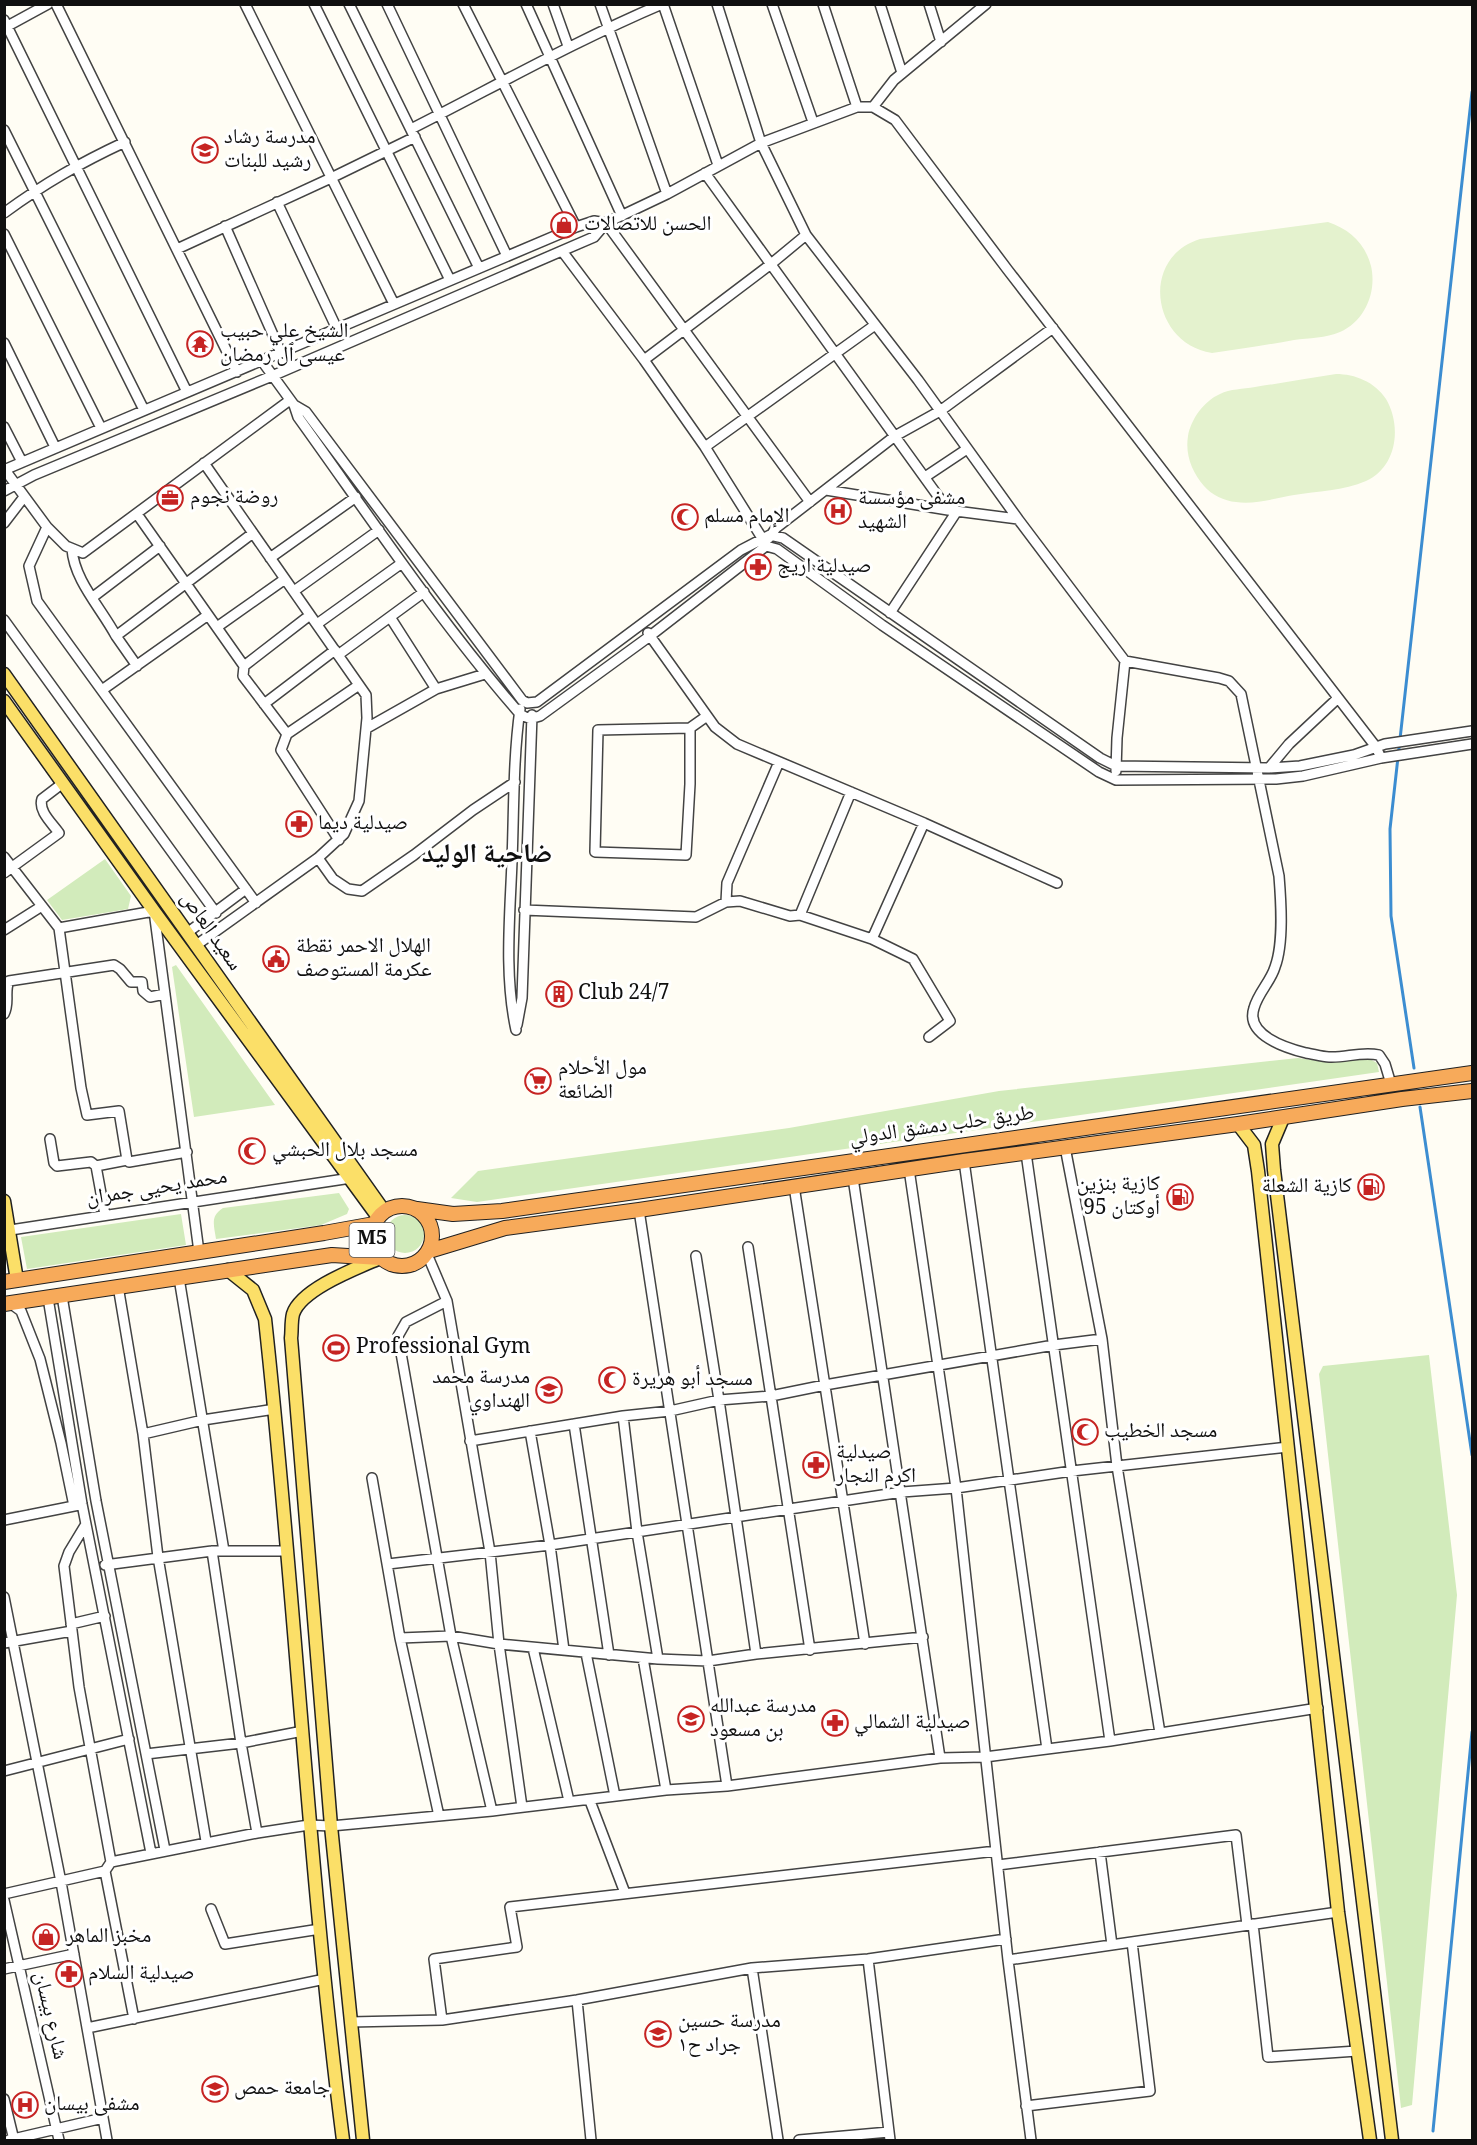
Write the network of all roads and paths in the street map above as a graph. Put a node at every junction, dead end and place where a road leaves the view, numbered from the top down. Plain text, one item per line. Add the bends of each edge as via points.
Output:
1 (48, 4) edge
2 (56, 4) edge
3 (245, 4) edge
4 (314, 4) edge
5 (349, 4) edge
6 (387, 4) edge
7 (463, 4) edge
8 (526, 4) edge
9 (553, 4) edge
10 (600, 4) edge
11 (662, 4) edge
12 (717, 4) edge
13 (772, 4) edge
14 (823, 4) edge
15 (880, 4) edge
16 (929, 4) edge
17 (986, 4) edge
18 (6, 25) edge
19 (608, 27) junction
20 (941, 42) junction
21 (568, 46) junction
22 (549, 56) junction
23 (902, 73) junction
24 (501, 81) junction
25 (857, 107) junction
26 (873, 107) junction
27 (440, 114) junction
28 (813, 122) junction
29 (4, 130) edge
30 (413, 133) junction
31 (125, 141) junction
32 (761, 143) junction
33 (386, 151) junction
34 (76, 165) junction
35 (718, 165) junction
36 (705, 173) junction
37 (331, 178) junction
38 (35, 191) junction
39 (667, 194) junction
40 (277, 202) junction
41 (4, 213) edge
42 (622, 216) junction
43 (606, 223) junction
44 (225, 226) junction
45 (576, 227) junction
46 (4, 234) edge
47 (806, 235) junction
48 (177, 249) junction
49 (562, 251) junction
50 (507, 256) junction
51 (771, 264) junction
52 (479, 268) junction
53 (450, 280) junction
54 (394, 304) junction
55 (875, 325) junction
56 (1053, 328) junction
57 (337, 329) junction
58 (683, 330) junction
59 (4, 343) edge
60 (281, 353) junction
61 (835, 353) junction
62 (644, 360) junction
63 (262, 361) junction
64 (237, 372) junction
65 (272, 376) junction
66 (187, 392) junction
67 (292, 402) junction
68 (144, 410) junction
69 (940, 411) junction
70 (747, 416) junction
71 (4, 427) edge
72 (101, 428) junction
73 (895, 436) junction
74 (55, 447) junction
75 (705, 447) junction
76 (967, 449) junction
77 (22, 462) junction
78 (204, 463) junction
79 (5, 470) edge
80 (925, 477) junction
81 (14, 484) junction
82 (826, 490) junction
83 (4, 491) edge
84 (356, 497) junction
85 (24, 498) junction
86 (810, 502) junction
87 (952, 510) junction
88 (137, 514) junction
89 (1018, 519) junction
90 (4, 523) edge
91 (47, 527) junction
92 (379, 530) junction
93 (253, 533) junction
94 (766, 540) junction
95 (160, 546) junction
96 (72, 549) junction
97 (270, 558) junction
98 (402, 563) junction
99 (285, 579) junction
100 (187, 585) junction
101 (294, 591) junction
102 (424, 592) junction
103 (93, 597) junction
104 (890, 613) junction
105 (208, 615) junction
106 (310, 615) junction
107 (390, 616) junction
108 (4, 620) edge
109 (317, 624) junction
110 (643, 624) junction
111 (217, 627) junction
112 (116, 636) junction
113 (650, 636) junction
114 (336, 652) junction
115 (1125, 661) junction
116 (137, 666) junction
117 (244, 666) junction
118 (485, 674) junction
119 (4, 675) edge
120 (359, 685) junction
121 (436, 689) junction
122 (102, 690) junction
123 (1337, 699) junction
124 (522, 700) junction
125 (4, 701) edge
126 (264, 704) junction
127 (532, 704) junction
128 (520, 714) junction
129 (707, 716) junction
130 (531, 719) junction
131 (366, 728) junction
132 (690, 728) junction
133 (1473, 731) edge
134 (287, 734) junction
135 (1473, 744) edge
136 (1376, 747) junction
137 (1381, 758) junction
138 (779, 762) junction
139 (1116, 766) junction
140 (1257, 768) junction
141 (1269, 768) junction
142 (1116, 780) junction
143 (1260, 781) junction
144 (515, 782) junction
145 (63, 783) junction
146 (851, 792) junction
147 (924, 823) junction
148 (339, 840) junction
149 (4, 857) edge
150 (318, 858) junction
151 (8, 870) edge
152 (1058, 883) dead end
153 (246, 889) junction
154 (726, 902) junction
155 (256, 903) junction
156 (42, 906) junction
157 (524, 910) junction
158 (154, 911) junction
159 (216, 913) junction
160 (800, 915) junction
161 (59, 928) junction
162 (4, 930) edge
163 (187, 933) junction
164 (872, 939) junction
165 (195, 946) junction
166 (65, 973) junction
167 (165, 994) junction
168 (4, 1014) edge
169 (929, 1037) dead end
170 (1473, 1073) edge
171 (1391, 1084) junction
172 (1473, 1091) edge
173 (1283, 1118) junction
174 (1238, 1124) junction
175 (50, 1139) dead end
176 (1065, 1147) junction
177 (187, 1152) junction
178 (1026, 1153) junction
179 (127, 1160) junction
180 (964, 1161) junction
181 (96, 1166) junction
182 (909, 1169) junction
183 (351, 1178) junction
184 (854, 1178) junction
185 (795, 1186) junction
186 (4, 1201) edge
187 (194, 1202) junction
188 (417, 1209) junction
189 (639, 1210) junction
190 (105, 1215) junction
191 (379, 1217) junction
192 (7, 1230) edge
193 (748, 1247) dead end
194 (199, 1252) junction
195 (428, 1252) junction
196 (696, 1256) dead end
197 (380, 1258) junction
198 (228, 1270) junction
199 (178, 1278) junction
200 (11, 1281) edge
201 (118, 1286) junction
202 (55, 1297) junction
203 (447, 1301) junction
204 (7, 1304) edge
205 (1102, 1339) junction
206 (1054, 1345) junction
207 (992, 1358) junction
208 (938, 1366) junction
209 (884, 1376) junction
210 (825, 1385) junction
211 (771, 1396) junction
212 (719, 1400) junction
213 (275, 1409) junction
214 (670, 1410) junction
215 (623, 1416) junction
216 (203, 1420) junction
217 (574, 1424) junction
218 (530, 1431) junction
219 (143, 1434) junction
220 (470, 1441) junction
221 (1288, 1447) junction
222 (1117, 1466) junction
223 (1072, 1471) junction
224 (372, 1478) dead end
225 (1009, 1479) junction
226 (956, 1488) junction
227 (902, 1492) junction
228 (843, 1501) junction
229 (78, 1505) junction
230 (788, 1509) junction
231 (735, 1517) junction
232 (4, 1520) edge
233 (86, 1524) junction
234 (687, 1525) junction
235 (637, 1532) junction
236 (593, 1539) junction
237 (550, 1545) junction
238 (212, 1551) junction
239 (225, 1551) junction
240 (288, 1551) junction
241 (490, 1552) junction
242 (158, 1557) junction
243 (437, 1558) junction
244 (109, 1564) junction
245 (388, 1564) junction
246 (94, 1566) junction
247 (4, 1597) edge
248 (105, 1616) junction
249 (71, 1628) junction
250 (451, 1636) junction
251 (922, 1637) junction
252 (400, 1638) junction
253 (9, 1642) edge
254 (499, 1644) junction
255 (865, 1644) junction
256 (533, 1648) junction
257 (564, 1650) junction
258 (810, 1650) junction
259 (586, 1653) junction
260 (756, 1654) junction
261 (609, 1655) junction
262 (643, 1658) junction
263 (658, 1659) junction
264 (708, 1661) junction
265 (1318, 1708) junction
266 (303, 1731) junction
267 (1160, 1733) junction
268 (129, 1739) junction
269 (1110, 1741) junction
270 (241, 1743) junction
271 (91, 1749) junction
272 (192, 1749) junction
273 (1047, 1749) junction
274 (146, 1754) junction
275 (985, 1757) junction
276 (940, 1758) junction
277 (37, 1764) junction
278 (4, 1771) edge
279 (727, 1786) junction
280 (666, 1790) junction
281 (615, 1796) junction
282 (568, 1801) junction
283 (590, 1801) junction
284 (522, 1807) junction
285 (492, 1811) junction
286 (439, 1816) junction
287 (309, 1825) junction
288 (332, 1826) junction
289 (257, 1833) junction
290 (206, 1841) junction
291 (165, 1850) junction
292 (996, 1851) junction
293 (1100, 1852) junction
294 (151, 1853) junction
295 (111, 1862) junction
296 (998, 1865) junction
297 (105, 1871) junction
298 (61, 1882) junction
299 (625, 1893) junction
300 (4, 1894) edge
301 (4, 1900) edge
302 (211, 1909) dead end
303 (1338, 1912) junction
304 (1250, 1925) junction
305 (320, 1929) junction
306 (1006, 1939) junction
307 (1132, 1942) junction
308 (1112, 1945) junction
309 (74, 1954) junction
310 (868, 1959) junction
311 (1008, 1960) junction
312 (19, 1966) junction
313 (752, 1968) junction
314 (4, 1969) edge
315 (325, 1979) junction
316 (577, 2000) junction
317 (134, 2019) junction
318 (442, 2020) junction
319 (350, 2022) junction
320 (87, 2028) junction
321 (1357, 2051) junction
322 (4, 2099) edge
323 (1026, 2106) junction
324 (103, 2118) junction
325 (57, 2129) junction
326 (890, 2136) edge
327 (13, 2140) edge
328 (59, 2140) edge
329 (107, 2140) edge
330 (342, 2140) edge
331 (363, 2140) edge
332 (591, 2140) edge
333 (778, 2140) edge
334 (799, 2140) edge
335 (1031, 2140) edge
336 (1370, 2140) edge
337 (1392, 2140) edge

1 - 18 street
2 - 31 street
3 - 37 street
4 - 33 street
5 - 30 street
6 - 27 street
7 - 24 street
8 - 22 street
9 - 21 street
10 - 19 street
11 - 19 street
11 - 35 street
12 - 32 street
13 - 28 street
14 - 25 street
15 - 23 street
16 - 20 street
17 - 20 street
18 - 34 street
19 - 21 street
19 - 39 street
20 - 23 street
21 - 22 street
22 - 24 street
22 - 42 street
23 - 26 street
24 - 27 street
24 - 45 street
25 - 26 street
25 - 28 street
26 - 56 street via 895,120
27 - 30 street
27 - 50 street
28 - 32 street
29 - 38 street
30 - 33 street
30 - 52 street
31 - 34 street
31 - 48 street
32 - 35 street
32 - 47 street
33 - 37 street
33 - 53 street
34 - 38 street
34 - 66 street
35 - 36 street
36 - 39 street
36 - 51 street
37 - 40 street
37 - 54 street
38 - 41 street
38 - 68 street
39 - 42 street
40 - 44 street
40 - 57 street
42 - 43 street
43 - 45 street via 588,222
43 - 49 street via 594,237
43 - 58 street
44 - 48 street
44 - 60 street
45 - 50 street
46 - 72 street
47 - 51 street
47 - 55 street
48 - 64 street
49 - 62 street
49 - 65 street
50 - 52 street
51 - 58 street
51 - 61 street
52 - 53 street
53 - 54 street
54 - 57 street
55 - 61 street
55 - 69 street
56 - 69 street
56 - 123 street
57 - 60 street
58 - 62 street
58 - 70 street
59 - 74 street
60 - 63 street
61 - 70 street
61 - 73 street
62 - 75 street
63 - 64 street
63 - 65 street
64 - 66 street
65 - 67 street
65 - 81 street
66 - 68 street
67 - 78 street
67 - 84 street via 298,417
67 - 124 street via 306,412
68 - 72 street
69 - 73 street
69 - 76 street
70 - 75 street
70 - 86 street
71 - 77 street
72 - 74 street
73 - 80 street
73 - 82 street
74 - 77 street
75 - 94 street
76 - 80 street
76 - 89 street
77 - 79 street
78 - 88 street
78 - 93 street
79 - 81 street
80 - 87 street
81 - 83 street
81 - 85 street
82 - 86 street
82 - 87 street
84 - 92 street
84 - 97 street
85 - 90 street
85 - 91 street
86 - 94 street
87 - 89 street
87 - 104 street
88 - 95 street
88 - 96 street via 83,553
89 - 115 street
91 - 96 street
91 - 122 street via 29,566 37,601
92 - 98 street
92 - 101 street
93 - 97 street
93 - 100 street
94 - 104 street via 783,538
94 - 110 street via 741,550
94 - 113 street
94 - 142 street via 882,625
95 - 100 street
95 - 103 street
96 - 103 street via 78,576
97 - 99 street
98 - 102 street
98 - 109 street
99 - 101 street
99 - 111 street
100 - 105 street
100 - 112 street
101 - 106 street
102 - 107 street
102 - 118 street
103 - 112 street
104 - 139 street
105 - 111 street
105 - 116 street
106 - 109 street
106 - 117 street
107 - 114 street
107 - 121 street
108 - 159 street
109 - 114 street
110 - 113 street
110 - 127 street
111 - 117 street
112 - 116 street
113 - 129 street
113 - 130 street
114 - 120 street
114 - 126 street
115 - 139 street
115 - 140 street via 1230,681 1241,694
116 - 122 street
117 - 126 street via 243,676
118 - 121 street
118 - 128 street
119 - 163 main road, سعيد العاص
120 - 131 street via 366,695
120 - 134 street
121 - 131 street
122 - 153 street
123 - 136 street
123 - 141 street
124 - 127 street
124 - 128 street
125 - 145 main road
126 - 134 street
127 - 130 street
128 - 130 street
128 - 144 street
129 - 132 street
129 - 138 street via 715,728 737,744
130 - 157 street
131 - 148 street via 359,801
132 - 132 street via 598,730 595,852 686,855
133 - 136 street
134 - 148 street via 281,750
135 - 137 street
136 - 137 street
136 - 141 street via 1337,760
137 - 143 street via 1303,776
138 - 146 street
138 - 154 street via 728,883
139 - 140 street
139 - 142 street
140 - 141 street
140 - 143 street
142 - 143 street
143 - 171 street via 1282,903 1276,967 1254,1008 1252,1020 1258,1031 1273,1041 1304,1052 1329,1057 1367,1052 1379,1055
144 - 150 street via 362,891 348,890 333,879
144 - 157 street via 510,1002 516,1030 522,998
145 - 151 street via 40,803 59,833
145 - 158 main road
146 - 147 street
146 - 160 street
147 - 152 street
147 - 164 street
148 - 150 street
149 - 151 street
150 - 155 street
151 - 156 street
153 - 155 street
153 - 159 street
154 - 157 street via 696,917
154 - 160 street via 740,901 790,916
155 - 165 street
156 - 161 street
156 - 162 street
158 - 161 street
158 - 167 street
158 - 183 main road
159 - 163 street
160 - 164 street
161 - 166 street
163 - 165 main road, سعيد العاص
164 - 169 street via 913,959 950,1021
165 - 191 main road, سعيد العاص
166 - 167 street via 114,965 130,982 142,982 150,997
166 - 168 street via 9,981
166 - 179 street via 85,1112 90,1115 119,1111
167 - 177 street
170 - 171 highway, طريق حلب دمشق الدولي
171 - 188 highway, طريق حلب دمشق الدولي via 502,1211 453,1214
172 - 173 highway, طريق حلب دمشق الدولي
173 - 174 highway, طريق حلب دمشق الدولي
173 - 337 main road via 1272,1144 1274,1170
174 - 176 highway, طريق حلب دمشق الدولي
174 - 221 main road via 1256,1154
175 - 181 street via 57,1167 91,1162
176 - 178 highway, طريق حلب دمشق الدولي
176 - 205 street
177 - 179 street
177 - 187 street
178 - 180 highway, طريق حلب دمشق الدولي
178 - 206 street
179 - 181 street
180 - 182 highway, طريق حلب دمشق الدولي
180 - 207 street
181 - 190 street
182 - 184 highway, طريق حلب دمشق الدولي
182 - 208 street
183 - 187 street, محمد يحيى جمران
183 - 191 main road
184 - 185 highway, طريق حلب دمشق الدولي
184 - 209 street
185 - 189 highway, طريق حلب دمشق الدولي
185 - 210 street
186 - 192 main road
187 - 190 street, محمد يحيى جمران
187 - 194 street
188 - 191 highway, M5 via 394,1207
188 - 195 highway, M5 via 433,1232
189 - 195 highway, طريق حلب دمشق الدولي via 505,1228
189 - 214 street
190 - 192 street, محمد يحيى جمران
191 - 194 highway
191 - 197 highway, M5 via 372,1241
192 - 200 main road
193 - 211 street
194 - 200 highway
195 - 197 highway, M5 via 413,1265 399,1267
195 - 203 street
196 - 212 street
197 - 198 highway via 332,1255
197 - 288 main road via 308,1295 294,1313 291,1338
198 - 199 highway
198 - 213 main road via 253,1290 266,1319
199 - 201 highway
199 - 216 street
201 - 202 highway
201 - 219 street
202 - 204 highway
202 - 229 street
202 - 244 street
203 - 220 street
203 - 243 street via 406,1322 398,1336
204 - 229 street via 21,1311 40,1359
205 - 206 street
205 - 222 street
206 - 207 street
206 - 223 street
207 - 208 street
207 - 225 street
208 - 209 street
208 - 226 street
209 - 210 street
209 - 227 street
210 - 211 street
210 - 228 street
211 - 212 street
211 - 230 street
212 - 214 street
212 - 231 street
213 - 216 street
213 - 240 main road
214 - 215 street
214 - 234 street
215 - 217 street
215 - 235 street
216 - 219 street
216 - 239 street
217 - 218 street
217 - 236 street
218 - 220 street
218 - 237 street
219 - 242 street
220 - 241 street
221 - 222 street
221 - 265 main road
222 - 223 street
222 - 267 street
223 - 225 street
223 - 269 street
224 - 245 street
225 - 226 street
225 - 273 street
226 - 227 street
226 - 275 street
227 - 228 street
227 - 251 street
228 - 230 street
228 - 255 street
229 - 232 street
229 - 233 street
230 - 231 street
230 - 258 street
231 - 234 street
231 - 260 street
233 - 246 street
233 - 249 street via 64,1566
234 - 235 street
234 - 264 street
235 - 236 street
235 - 263 street
236 - 237 street
236 - 261 street
237 - 241 street
237 - 257 street
238 - 239 street
238 - 242 street
238 - 270 street
239 - 240 street
240 - 266 main road
241 - 243 street
241 - 254 street
242 - 244 street
242 - 272 street
243 - 245 street
243 - 250 street
244 - 246 street
244 - 274 street
245 - 252 street
246 - 248 street
247 - 253 street
248 - 249 street
248 - 268 street
249 - 253 street
249 - 271 street
250 - 252 street
250 - 254 street
250 - 285 street
251 - 255 street
251 - 276 street
252 - 286 street
253 - 277 street
254 - 256 street
254 - 284 street
255 - 258 street
256 - 257 street
256 - 282 street
257 - 259 street
258 - 260 street
259 - 261 street
259 - 281 street
260 - 264 street
261 - 262 street
262 - 263 street
262 - 280 street
263 - 264 street
264 - 279 street
265 - 267 street
265 - 303 main road
266 - 270 street
266 - 287 main road
267 - 269 street
268 - 271 street
268 - 294 street
269 - 273 street
270 - 272 street
270 - 289 street
271 - 277 street
271 - 295 street
272 - 274 street
272 - 290 street
273 - 275 street
274 - 291 street
275 - 276 street
275 - 292 street
276 - 279 street
277 - 278 street
277 - 298 street
279 - 280 street
280 - 281 street
281 - 283 street
282 - 283 street
282 - 284 street
283 - 299 street
284 - 285 street
285 - 286 street
286 - 288 street
287 - 288 street
287 - 289 street
287 - 305 main road
288 - 319 main road
289 - 290 street
290 - 291 street
291 - 294 street
292 - 296 street
292 - 299 street
293 - 296 street
293 - 304 street via 1236,1835
293 - 308 street
294 - 295 street
295 - 297 street
296 - 306 street
297 - 298 street
297 - 317 street
298 - 300 street
298 - 309 street
299 - 318 street via 510,1907 517,1947 434,1959
301 - 312 street, شارع بيسان
302 - 305 street via 225,1944
303 - 304 street
303 - 321 main road
304 - 307 street
304 - 321 street via 1268,2057
305 - 315 main road
306 - 310 street
306 - 311 street
307 - 308 street
307 - 323 street via 1149,2091
308 - 311 street
309 - 312 street
309 - 320 street
310 - 313 street
310 - 326 street
311 - 323 street
312 - 314 street
312 - 325 street, شارع بيسان
313 - 316 street
313 - 333 street
315 - 317 street
315 - 330 main road
316 - 318 street
316 - 332 street
317 - 320 street
318 - 319 street
319 - 331 main road
320 - 324 street
321 - 336 main road
322 - 327 street
323 - 335 street
324 - 325 street
324 - 329 street
325 - 327 street
325 - 328 street, شارع بيسان
326 - 334 street

